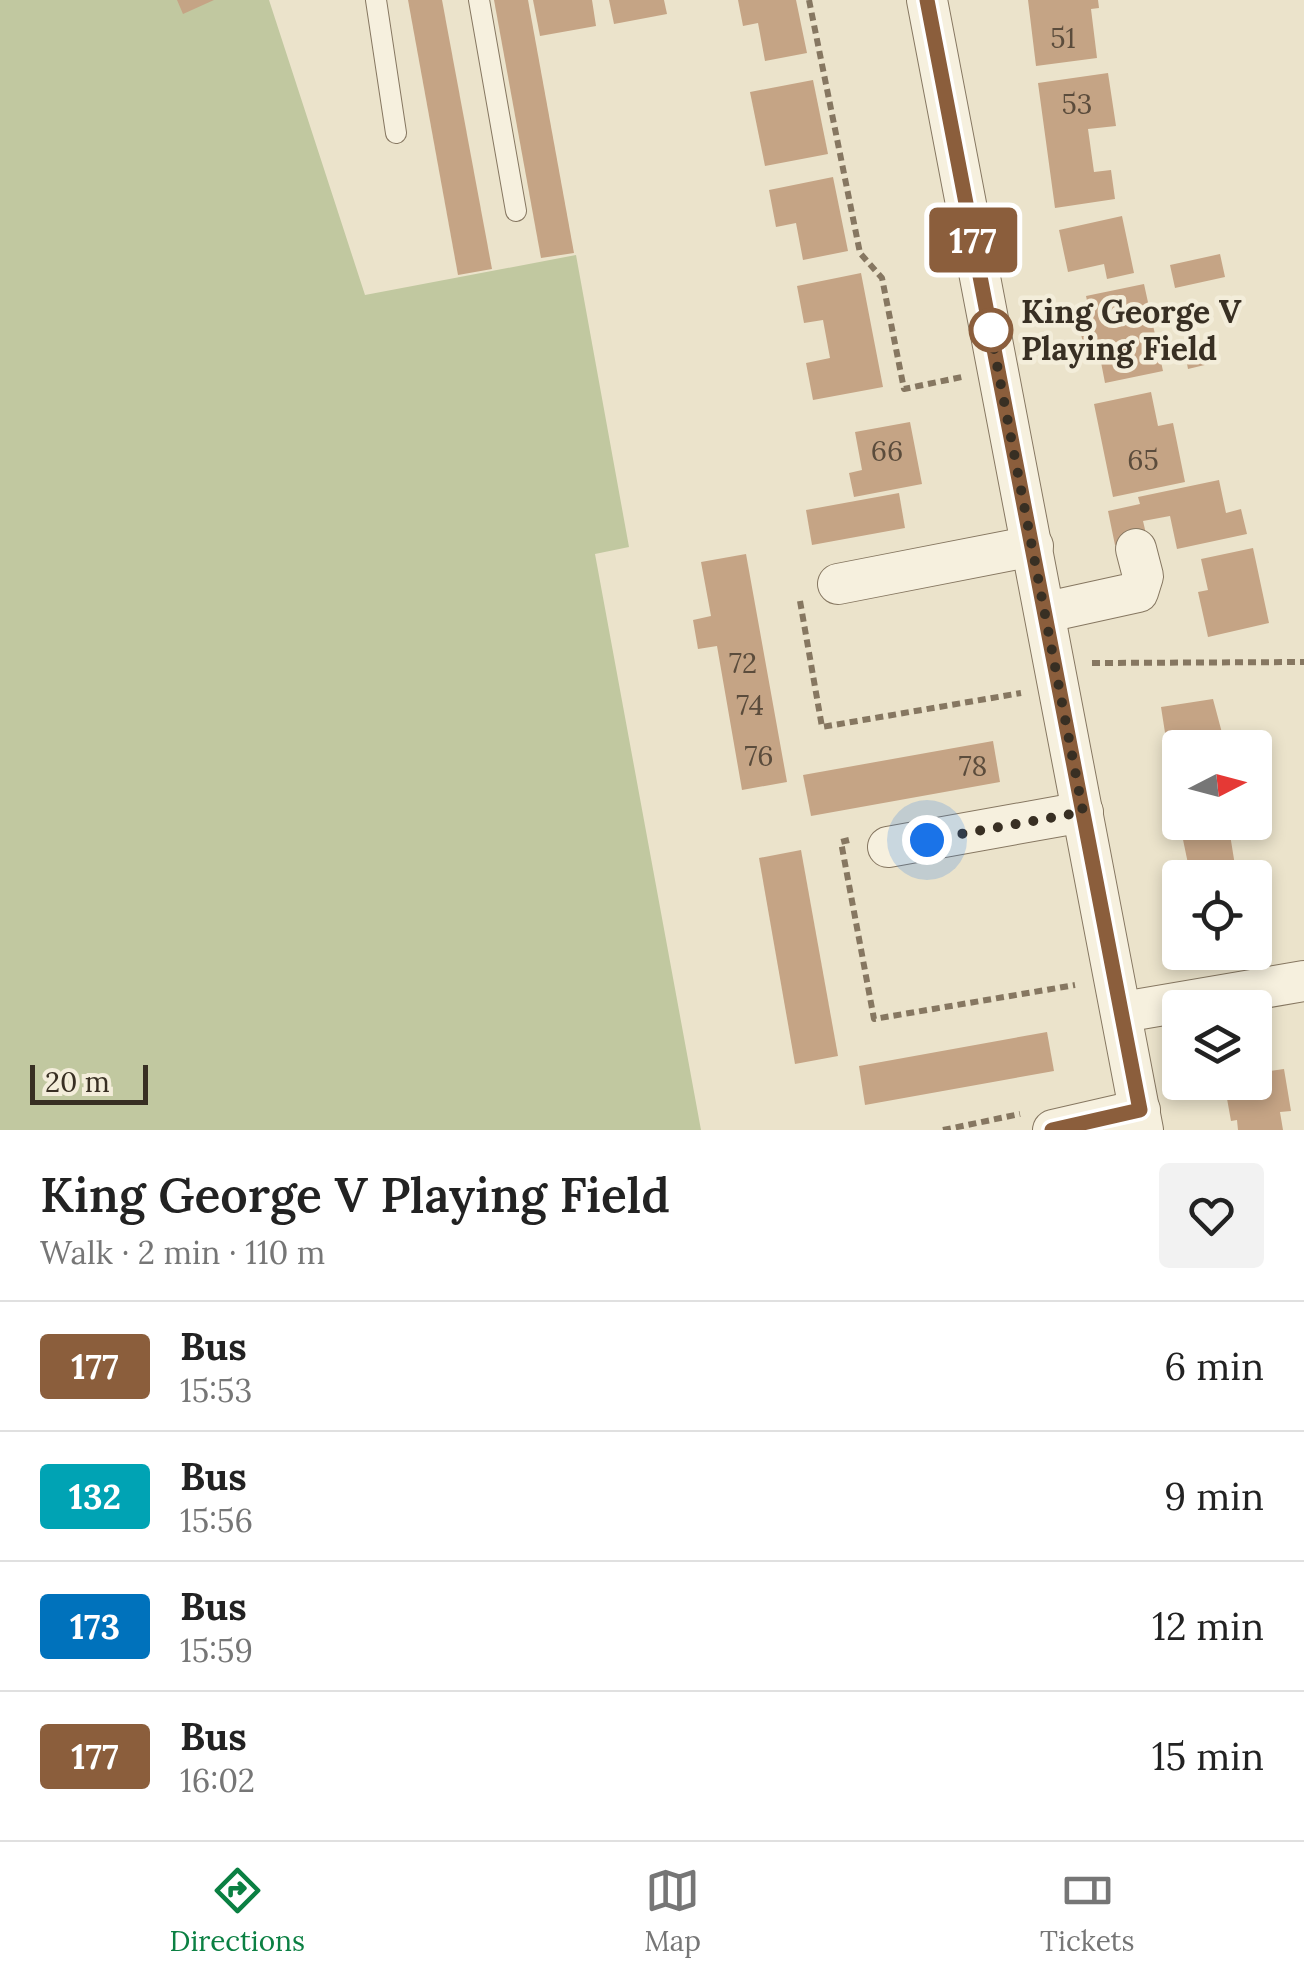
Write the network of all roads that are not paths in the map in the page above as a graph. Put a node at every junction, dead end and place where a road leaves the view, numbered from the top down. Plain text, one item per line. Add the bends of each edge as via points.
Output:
1 (376, 0) edge
2 (479, 0) edge
3 (927, 0) edge
4 (396, 133) dead end
5 (516, 211) dead end
6 (1033, 546) junction
7 (1136, 549) dead end
8 (838, 584) dead end
9 (1046, 612) junction
10 (1083, 812) junction
11 (874, 843) road end
12 (1304, 981) edge
13 (1123, 1012) junction
14 (1142, 1120) edge
15 (1052, 1130) edge

1 - 4 lane
2 - 5 lane
3 - 6 street
6 - 8 street
6 - 9 street
7 - 9 street via 1143,576 1138,592
9 - 10 street
10 - 11 street
10 - 13 street
12 - 13 street
13 - 14 street
14 - 15 street

